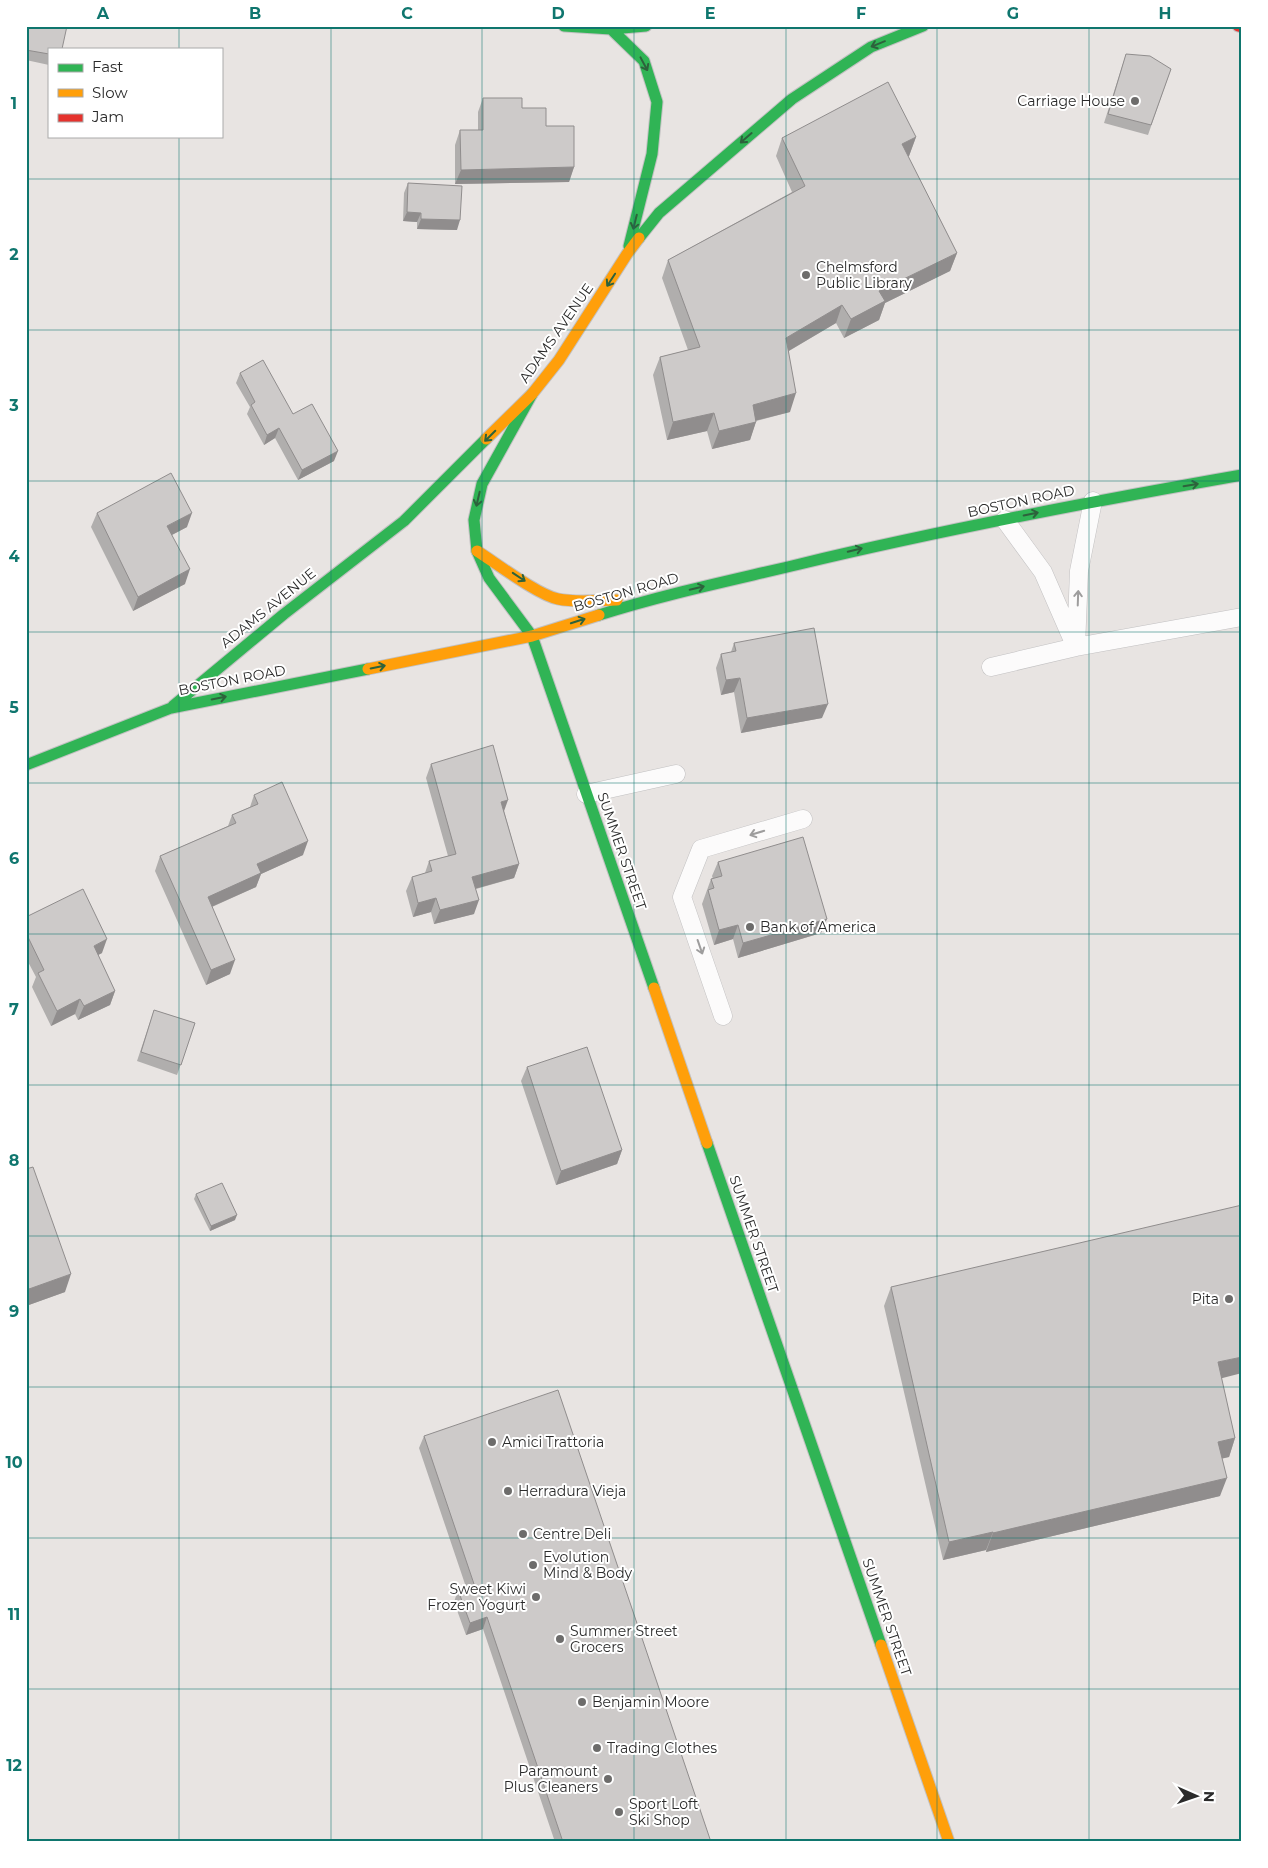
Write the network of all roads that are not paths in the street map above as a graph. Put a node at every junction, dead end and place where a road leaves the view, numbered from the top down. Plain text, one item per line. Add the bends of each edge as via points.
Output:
1 (564, 26) edge
2 (646, 26) edge
3 (924, 26) edge
4 (1238, 26) edge
5 (1242, 27) edge
6 (611, 29) junction
7 (627, 254) junction
8 (532, 394) junction
9 (1242, 475) edge
10 (1092, 501) junction
11 (1005, 520) junction
12 (477, 551) junction
13 (649, 599) junction
14 (1242, 617) edge
15 (532, 636) junction
16 (1076, 647) junction
17 (991, 667) dead end
18 (171, 708) junction
19 (26, 765) edge
20 (676, 774) dead end
21 (586, 794) junction
22 (803, 819) dead end
23 (723, 1016) dead end
24 (949, 1842) edge

1 - 6 main road
2 - 6 main road
3 -> 7 main road, ADAMS AVENUE via 871,47 792,99 659,213
4 - 5 main road
6 -> 7 main road via 644,61 657,102 652,154
7 -> 8 main road, ADAMS AVENUE
8 -> 12 main road, SUMMER STREET via 482,484 474,520
8 -> 18 main road, ADAMS AVENUE via 404,521 284,614
10 -> 9 main road, BOSTON ROAD
11 -> 10 main road, BOSTON ROAD
16 -> 10 lane via 1079,571
13 -> 11 main road, BOSTON ROAD via 859,549
11 - 16 lane via 1043,572
12 -> 13 main road via 556,599
12 - 15 main road, SUMMER STREET via 489,578
15 -> 13 main road, BOSTON ROAD
14 - 16 lane
18 -> 15 main road, BOSTON ROAD
15 - 21 main road, SUMMER STREET
16 - 17 lane
18 - 19 main road, BOSTON ROAD
20 - 21 lane
21 - 24 main road, SUMMER STREET
22 -> 23 lane via 701,849 682,897

